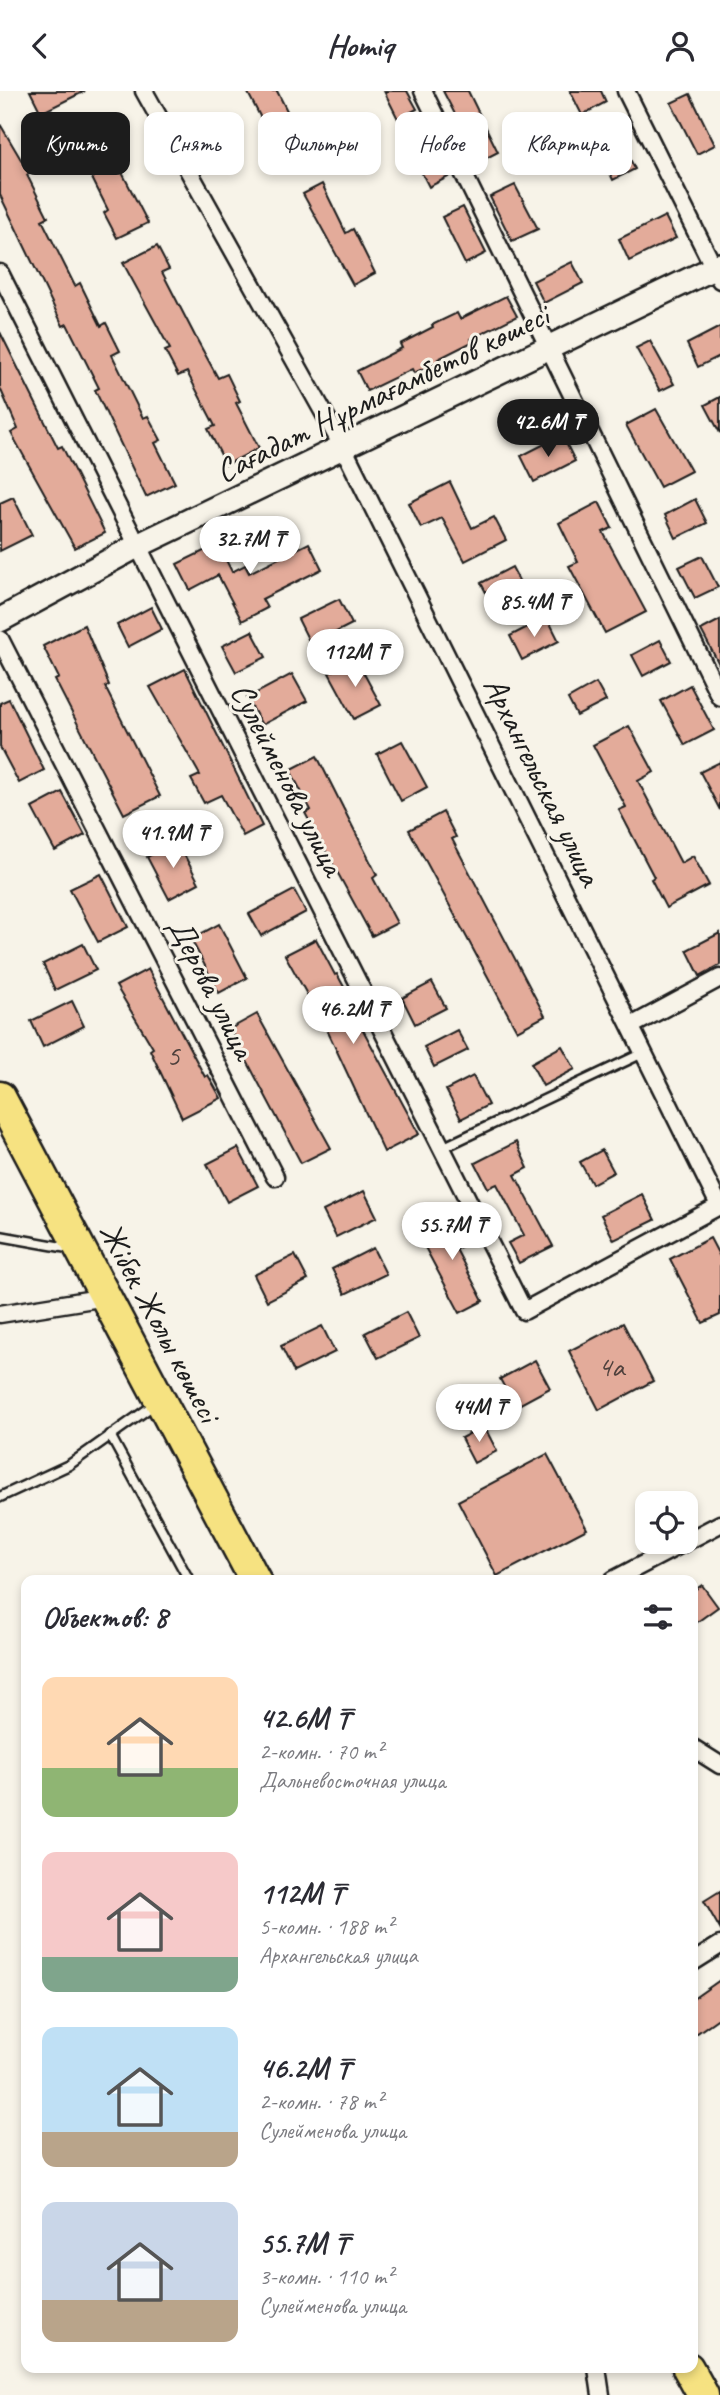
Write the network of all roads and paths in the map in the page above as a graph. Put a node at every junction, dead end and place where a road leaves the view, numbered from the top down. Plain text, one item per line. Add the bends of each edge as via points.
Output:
1 (144, 91) edge
2 (423, 91) edge
3 (626, 91) edge
4 (718, 271) edge
5 (0, 273) edge
6 (550, 350) junction
7 (344, 449) junction
8 (136, 547) junction
9 (0, 620) edge
10 (0, 639) edge
11 (720, 698) edge
12 (720, 978) edge
13 (631, 1026) junction
14 (645, 1052) junction
15 (0, 1097) edge
16 (442, 1148) junction
17 (275, 1177) dead end
18 (719, 1206) edge
19 (0, 1236) edge
20 (81, 1251) junction
21 (106, 1297) junction
22 (0, 1314) edge
23 (160, 1400) junction
24 (110, 1435) junction
25 (0, 1497) edge
26 (720, 1524) edge
27 (186, 1575) edge
28 (252, 1575) edge
29 (623, 1575) edge
30 (698, 1751) edge
31 (720, 1765) edge
32 (720, 1945) edge
33 (698, 1959) edge
34 (598, 2373) edge
35 (691, 2373) edge
36 (601, 2395) edge
37 (703, 2395) edge

1 - 7 street, Архангельская улица
2 - 6 street
3 - 4 street
4 - 6 main road, Сағадат Нұрмағамбетов көшесі
5 - 8 street, Сулейменова улица
6 - 7 main road, Сағадат Нұрмағамбетов көшесі
6 - 11 street
7 - 8 main road, Сағадат Нұрмағамбетов көшесі
7 - 13 street, Архангельская улица
8 - 9 main road, Сағадат Нұрмағамбетов көшесі
8 - 16 street, Сулейменова улица
10 - 17 street, Дерова улица
12 - 13 street
13 - 14 street, Архангельская улица
14 - 16 lane
14 - 18 street, Архангельская улица
15 - 20 highway, Жібек Жолы көшесі
16 - 18 street, Сулейменова улица via 524,1311
19 - 20 lane
20 - 21 highway, Жібек Жолы көшесі
21 - 22 street
21 - 23 highway, Жібек Жолы көшесі
23 - 24 lane
23 - 28 highway, Жібек Жолы көшесі
24 - 25 lane via 69,1465
24 - 27 lane
26 - 29 street
30 - 31 street
32 - 33 street
34 - 36 street
35 - 37 highway

